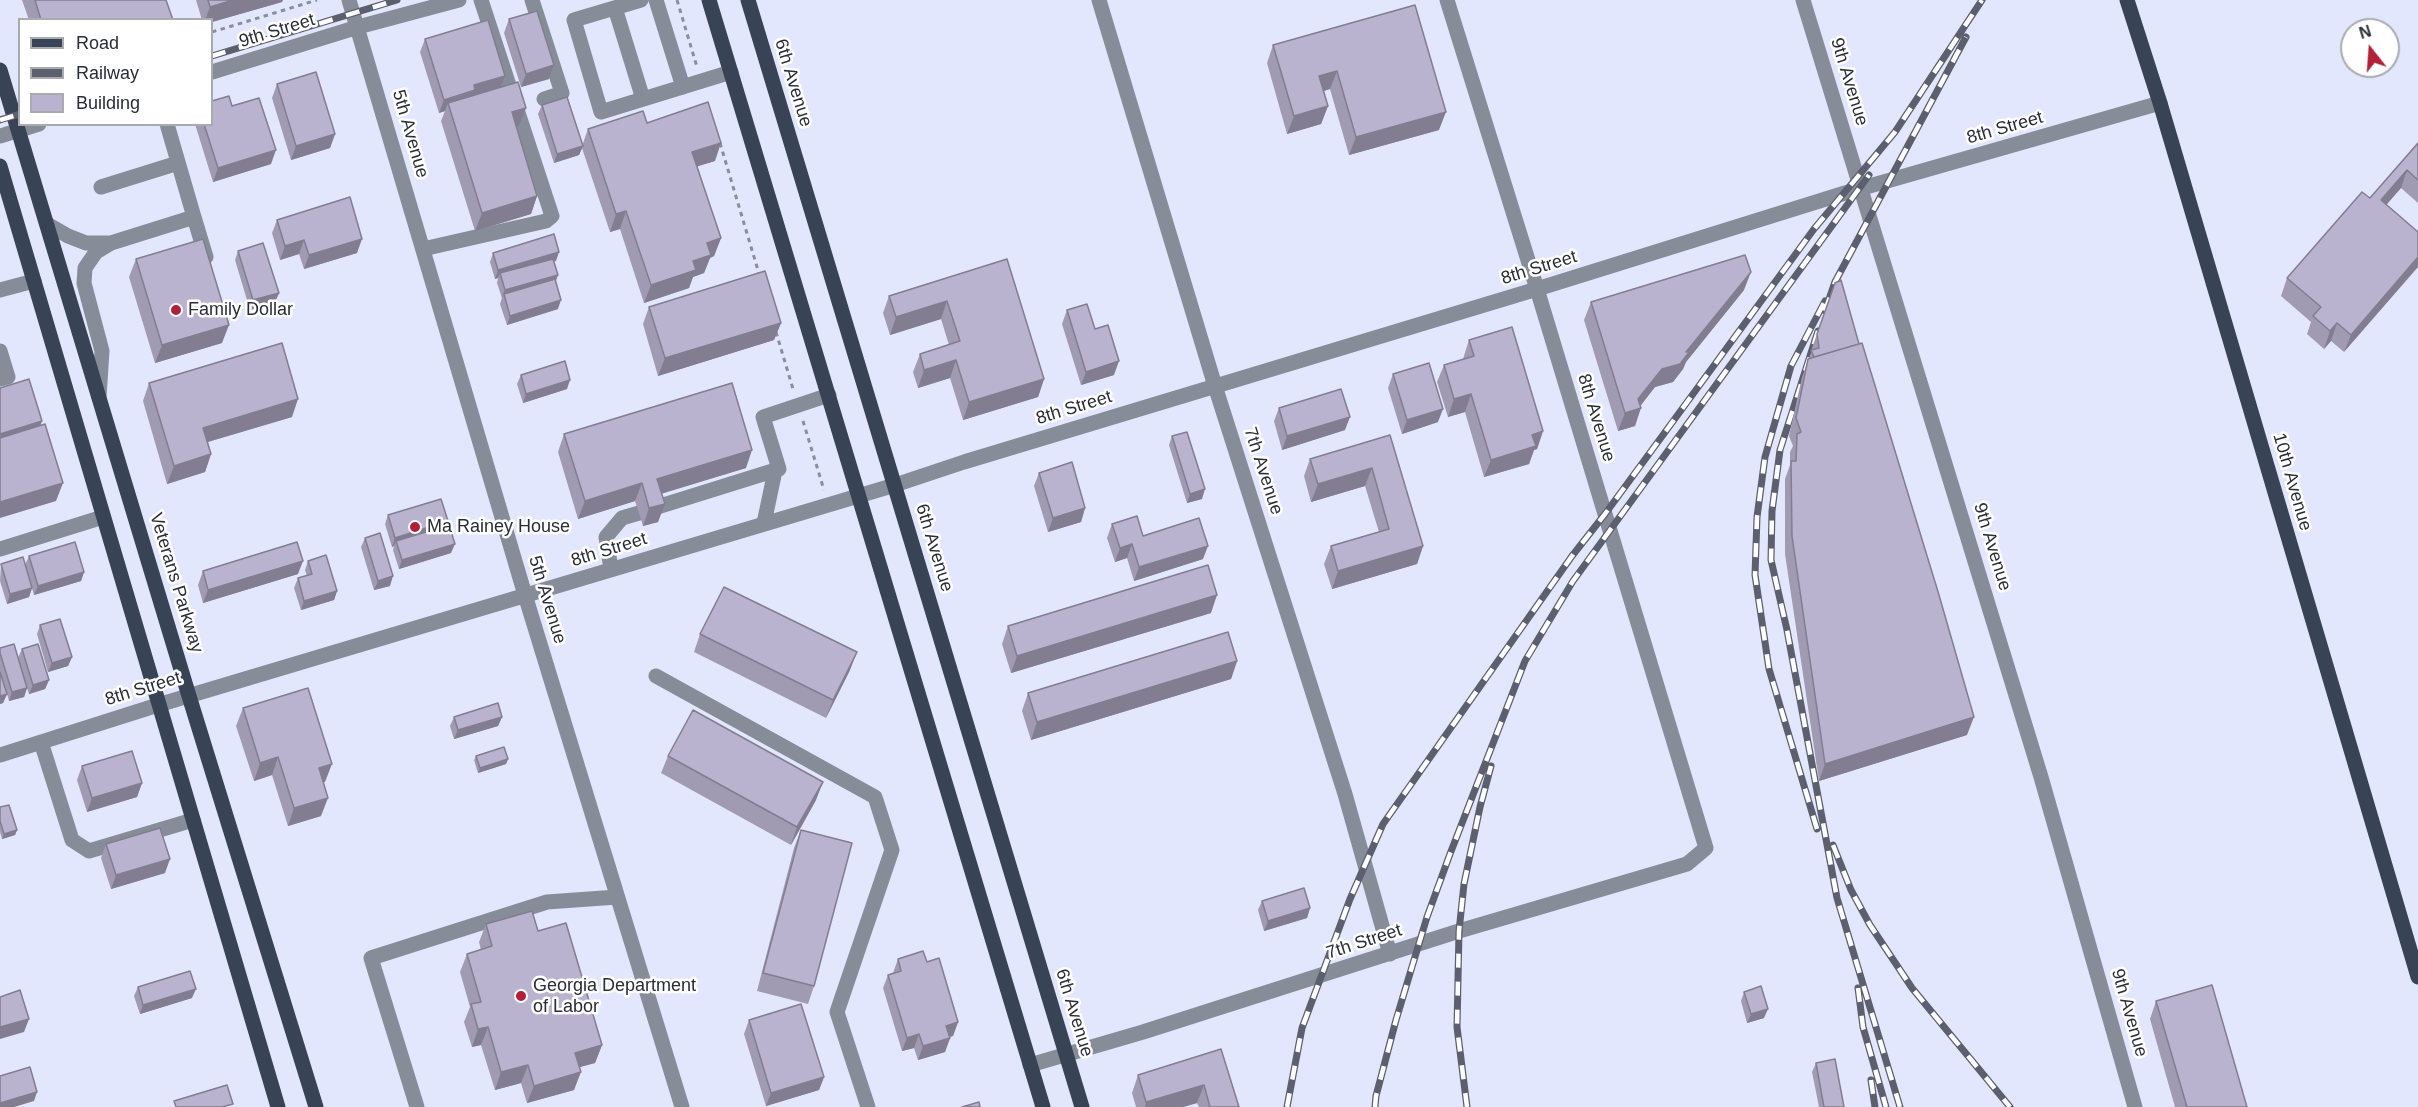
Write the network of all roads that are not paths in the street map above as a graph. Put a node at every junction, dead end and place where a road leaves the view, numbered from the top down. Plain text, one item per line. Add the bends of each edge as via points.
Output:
1 (349, 0) edge
2 (459, 0) edge
3 (481, 0) edge
4 (532, 0) edge
5 (641, 0) edge
6 (656, 0) edge
7 (710, 0) edge
8 (748, 0) edge
9 (1099, 0) edge
10 (1447, 0) edge
11 (1803, 0) edge
12 (2127, 0) edge
13 (608, 6) edge
14 (358, 27) junction
15 (0, 70) edge
16 (213, 72) edge
17 (731, 72) junction
18 (683, 87) junction
19 (544, 99) dead end
20 (643, 99) junction
21 (2160, 103) junction
22 (33, 126) edge
23 (168, 126) edge
24 (19, 131) junction
25 (0, 136) edge
26 (178, 163) junction
27 (0, 166) edge
28 (101, 187) dead end
29 (1861, 189) junction
30 (194, 217) junction
31 (47, 224) junction
32 (111, 243) junction
33 (423, 249) junction
34 (210, 271) edge
35 (34, 281) junction
36 (1537, 289) junction
37 (0, 290) edge
38 (0, 351) edge
39 (0, 379) edge
40 (1215, 386) junction
41 (829, 395) junction
42 (99, 397) junction
43 (775, 471) junction
44 (894, 485) junction
45 (859, 495) junction
46 (654, 508) edge
47 (639, 513) dead end
48 (103, 517) junction
49 (764, 523) junction
50 (0, 549) edge
51 (611, 569) junction
52 (525, 595) junction
53 (656, 676) dead end
54 (189, 696) junction
55 (158, 705) junction
56 (41, 742) junction
57 (0, 755) edge
58 (193, 820) junction
59 (1706, 848) joint
60 (617, 897) junction
61 (1390, 954) junction
62 (2418, 976) edge
63 (1067, 1054) junction
64 (1030, 1065) junction
65 (278, 1107) edge
66 (316, 1107) edge
67 (417, 1107) edge
68 (682, 1107) edge
69 (868, 1107) edge
70 (1043, 1107) edge
71 (1082, 1107) edge
72 (2135, 1107) edge

1 - 14 street, 5th Avenue
2 - 14 street, 9th Street
3 - 33 street via 552,216 546,221
4 - 19 street via 562,93
5 - 13 street
6 - 18 street
7 - 17 main road
8 - 44 main road, 6th Avenue
9 - 40 street, 7th Avenue
10 - 36 street, 8th Avenue
11 - 29 street, 9th Avenue
12 - 21 main road, 10th Avenue
13 - 20 street
13 - 20 street via 574,20 601,112
14 - 16 street, 9th Street
14 - 33 street, 5th Avenue
15 - 24 main road, Veterans Parkway
17 - 18 street
17 - 41 main road
18 - 20 street
21 - 29 street, 8th Street
21 - 62 main road, 10th Avenue
22 - 24 street
23 - 26 street
24 - 25 street
24 - 31 main road, Veterans Parkway
26 - 28 street
26 - 30 street
27 - 35 main road
29 - 36 street, 8th Street
29 - 72 street, 9th Avenue via 2041,777
30 - 32 street
30 - 34 street
31 - 32 street via 86,243
31 - 42 main road, Veterans Parkway
32 - 42 street via 96,252 85,268 84,283 102,351
33 - 52 street, 5th Avenue
35 - 37 street
35 - 48 main road
36 - 40 street, 8th Street
36 - 59 street, 8th Avenue
38 - 39 street via 8,377
40 - 44 street, 8th Street
40 - 61 street, 7th Avenue via 1341,782
41 - 43 street via 763,417 779,470
41 - 45 main road
42 - 54 main road, Veterans Parkway
43 - 46 street
43 - 49 street
44 - 45 street, 8th Street
44 - 63 main road, 6th Avenue
45 - 49 street, 8th Street
45 - 64 main road
47 - 51 street via 622,518 606,537
48 - 50 street
48 - 55 main road
49 - 51 street, 8th Street
51 - 52 street, 8th Street
52 - 54 street, 8th Street
52 - 60 street, 5th Avenue
53 - 69 street via 875,797 892,850 837,1012
54 - 55 street, 8th Street
54 - 66 main road, Veterans Parkway
55 - 56 street, 8th Street
55 - 58 main road
56 - 57 street, 8th Street
56 - 58 street via 72,840 89,851
58 - 65 main road
59 - 61 street, 7th Street via 1687,864
60 - 67 street via 547,902 372,958
60 - 68 street, 5th Avenue
61 - 63 street, 7th Street
63 - 64 street, 7th Street
63 - 71 main road, 6th Avenue
64 - 70 main road

